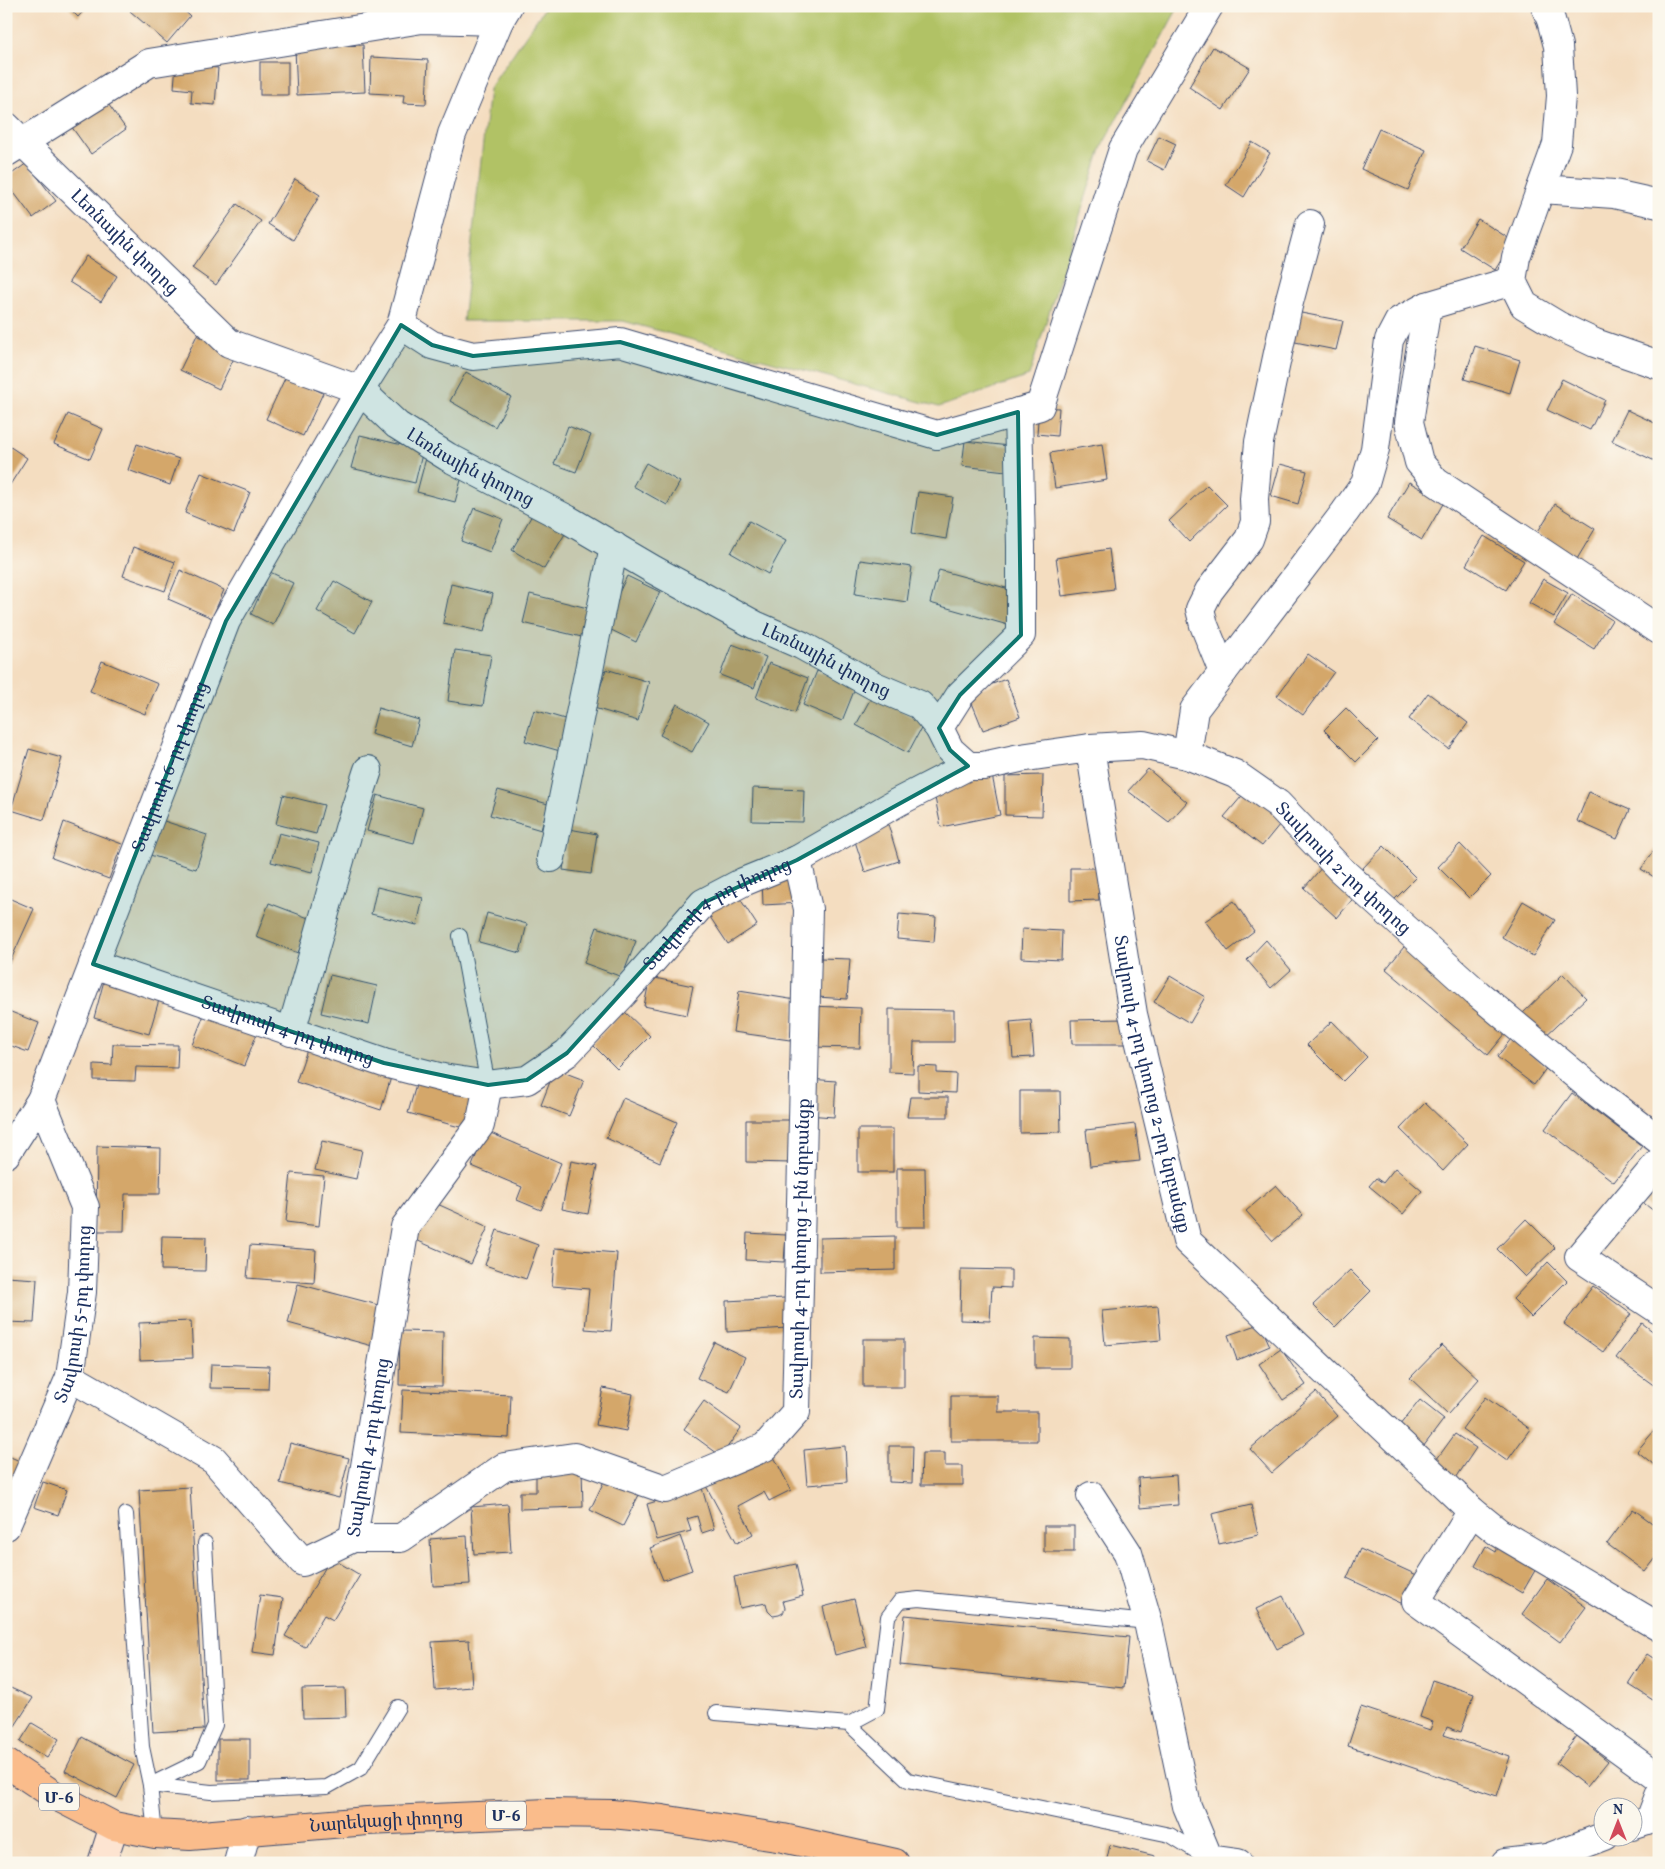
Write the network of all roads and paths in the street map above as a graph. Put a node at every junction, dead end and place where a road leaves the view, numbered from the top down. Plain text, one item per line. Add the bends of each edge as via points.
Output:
1 (1209, 6) edge
2 (1545, 6) edge
3 (503, 14) edge
4 (12, 140) edge
5 (1541, 189) junction
6 (1659, 204) edge
7 (1310, 224) dead end
8 (1512, 281) junction
9 (1427, 306) junction
10 (401, 325) junction
11 (1659, 365) edge
12 (360, 390) junction
13 (1018, 412) junction
14 (614, 546) junction
15 (1659, 630) edge
16 (1223, 672) junction
17 (938, 728) junction
18 (1090, 748) junction
19 (1187, 755) junction
20 (968, 766) junction
21 (368, 770) dead end
22 (551, 858) dead end
23 (797, 860) junction
24 (460, 936) dead end
25 (93, 964) junction
26 (291, 1032) junction
27 (488, 1084) junction
28 (41, 1100) junction
29 (1659, 1140) edge
30 (6, 1154) edge
31 (1659, 1162) edge
32 (1659, 1310) edge
33 (70, 1377) junction
34 (1091, 1496) dead end
35 (1472, 1510) junction
36 (126, 1514) dead end
37 (6, 1526) edge
38 (353, 1538) junction
39 (205, 1543) dead end
40 (1148, 1622) junction
41 (1659, 1627) edge
42 (398, 1707) dead end
43 (716, 1713) dead end
44 (849, 1724) junction
45 (6, 1763) edge
46 (1659, 1778) edge
47 (150, 1785) junction
48 (1659, 1796) edge
49 (1642, 1823) edge
50 (114, 1826) junction
51 (247, 1830) junction
52 (155, 1834) junction
53 (1592, 1843) edge
54 (1209, 1861) edge
55 (1557, 1861) edge
56 (102, 1863) edge
57 (238, 1863) edge
58 (895, 1863) edge
59 (1238, 1863) edge
60 (1505, 1863) edge

1 - 13 street via 1123,150 1040,406
2 - 5 street via 1558,46 1561,96 1557,144
3 - 4 street via 422,19 149,63
3 - 10 street, Տավրոսի 6-րդ փողոց via 452,134
4 - 12 street, Լեռնային փողոց via 229,343
5 - 6 street via 1614,194
5 - 8 street via 1516,256
7 - 16 street via 1288,306 1259,442 1255,522 1249,539 1209,591 1200,609
8 - 9 street
8 - 11 street via 1524,305 1559,326 1595,343
9 - 15 street via 1410,422 1419,462 1436,482
9 - 16 street via 1400,321 1389,340 1375,449 1365,484
10 - 12 street, Տավրոսի 6-րդ փողոց
10 - 13 street via 432,345 473,356 620,342 937,435
12 - 14 street, Լեռնային փողոց via 396,425 448,457
12 - 25 street, Տավրոսի 6-րդ փողոց via 226,622
13 - 17 street via 1021,635 960,695
14 - 17 street, Լեռնային փողոց via 755,624 875,686 920,705
14 - 22 street
16 - 19 street via 1194,710
17 - 20 street, Լեռնային փողոց via 950,750
18 - 19 street, Տավրոսի 2-րդ փողոց via 1143,745
18 - 20 street, Տավրոսի 2-րդ փողոց
18 - 35 street, Տավրոսի 4-րդ փողոց 2-րդ նրբանցք via 1133,1014 1187,1241
19 - 29 street, Տավրոսի 2-րդ փողոց via 1235,774 1278,804 1340,869 1470,988 1595,1092
20 - 23 street, Տավրոսի 4-րդ փողոց
21 - 26 street
23 - 27 street, Տավրոսի 4-րդ փողոց via 703,903 567,1053 527,1080
23 - 38 street, Տավրոսի 4-րդ փողոց 1-ին նրբանցք via 808,909 796,1412 765,1447 665,1489 574,1457 504,1467 401,1538
24 - 27 lane
25 - 26 street, Տավրոսի 4-րդ փողոց
25 - 28 street, Տավրոսի 6-րդ փողոց
26 - 27 street, Տավրոսի 4-րդ փողոց via 384,1063 443,1078
27 - 38 street, Տավրոսի 4-րդ փողոց via 480,1125 405,1227
28 - 30 street, Տավրոսի 6-րդ փողոց
28 - 33 street, Տավրոսի 5-րդ փողոց via 85,1208 82,1292
31 - 32 street via 1579,1257
33 - 37 street, Տավրոսի 5-րդ փողոց
33 - 38 street, Տավրոսի 4-րդ փողոց via 214,1460 302,1562
34 - 40 street via 1128,1553
35 - 41 street, Տավրոսի 4-րդ փողոց 2-րդ նրբանցք via 1498,1532
35 - 46 street via 1416,1601
36 - 47 lane via 142,1747
39 - 47 lane via 215,1726 199,1761
40 - 44 lane via 918,1599 900,1601 888,1617 877,1709
40 - 54 street via 1187,1806
42 - 47 lane via 361,1768 327,1787 211,1792
43 - 44 lane
44 - 54 lane via 908,1780 1170,1835
45 - 50 highway, Մ-6 via 54,1795
47 - 52 lane
48 - 49 street via 1650,1820
50 - 52 highway, Նարեկացի փողոց / Մ-6
50 - 56 main road
51 - 52 highway, Նարեկացի փողոց / Մ-6 via 190,1836
51 - 57 street
51 - 58 highway, Նարեկացի փողոց / Մ-6 via 368,1820 547,1813 612,1814 783,1838
53 - 55 street
54 - 59 street
55 - 60 street

